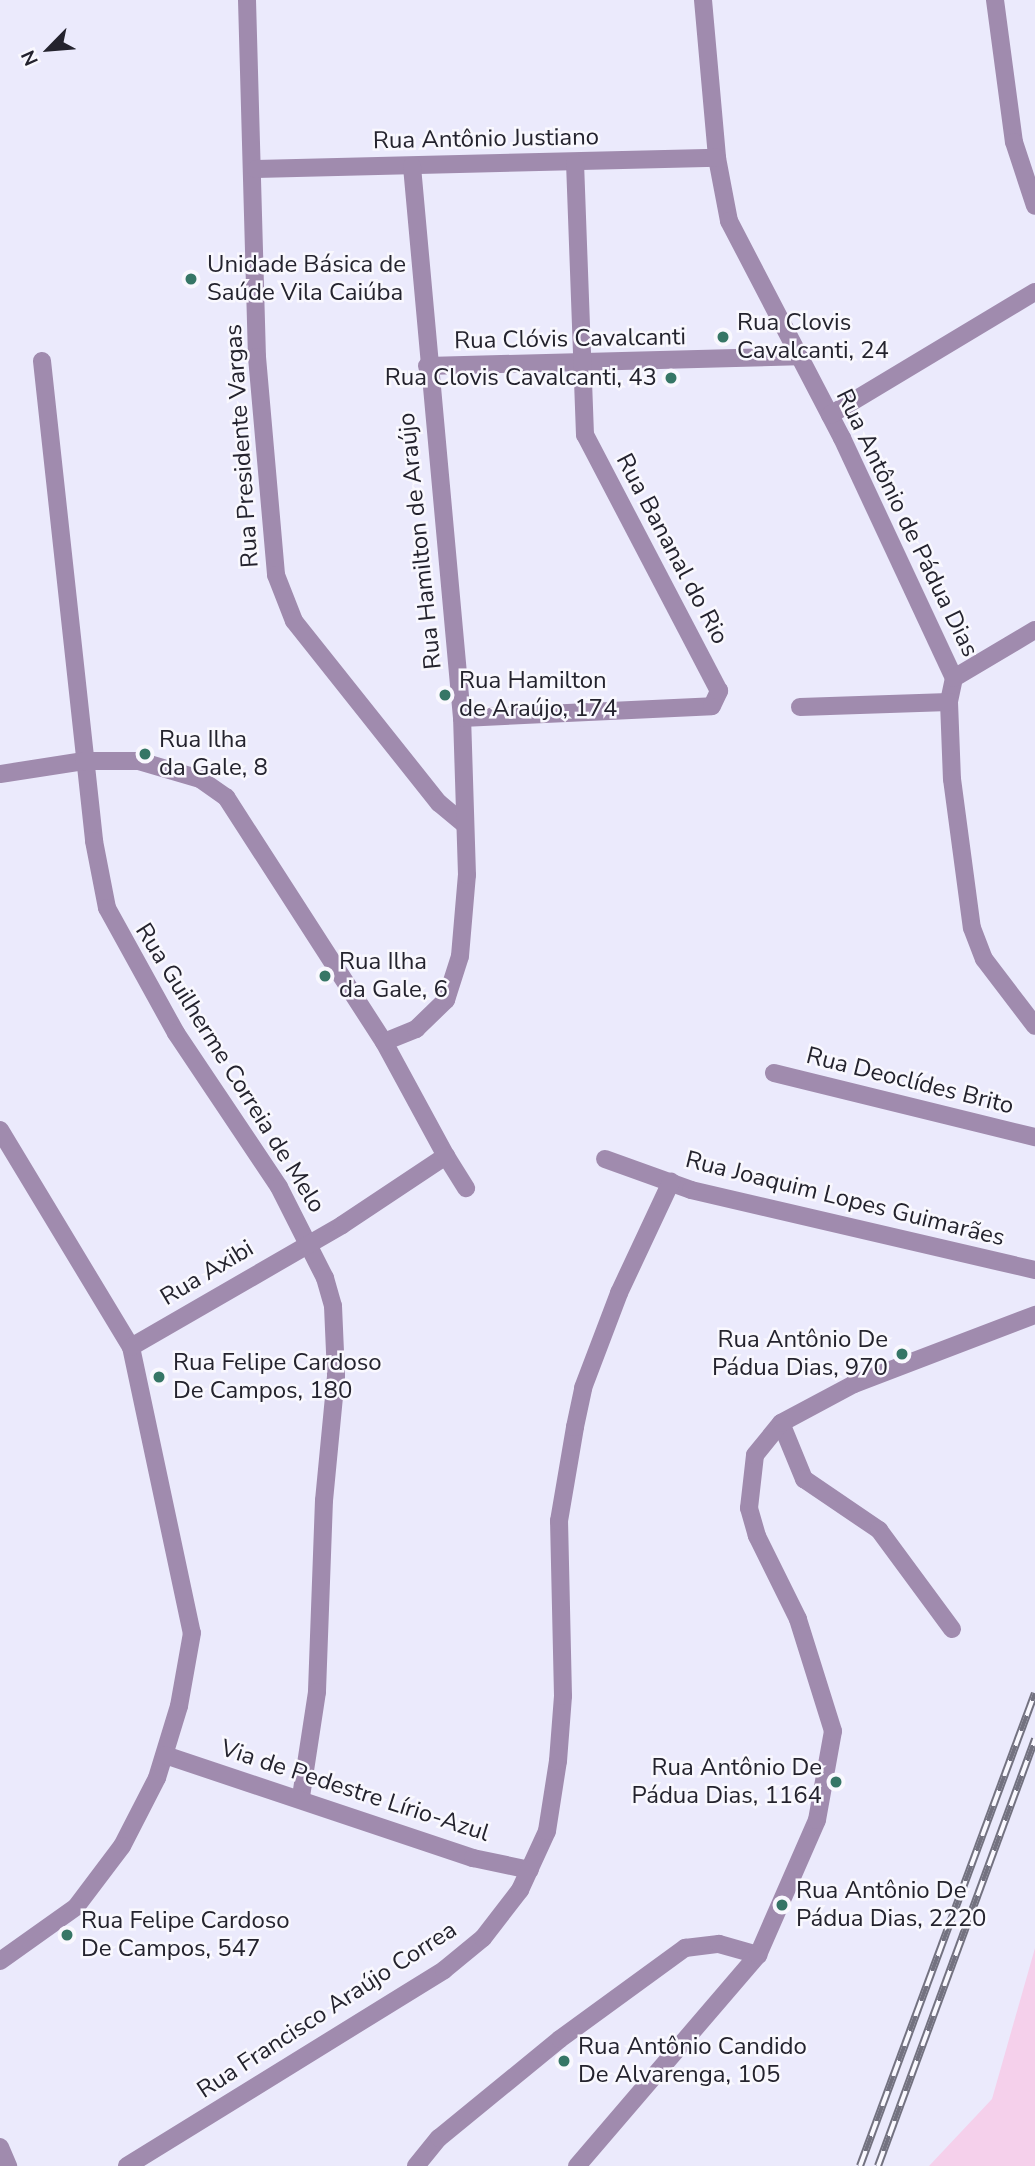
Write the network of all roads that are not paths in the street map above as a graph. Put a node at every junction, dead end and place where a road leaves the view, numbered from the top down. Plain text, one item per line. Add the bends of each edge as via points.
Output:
1 (247, 0) edge
2 (702, 0) edge
3 (995, 0) edge
4 (717, 158) junction
5 (575, 163) junction
6 (412, 166) junction
7 (256, 169) junction
8 (1035, 206) edge
9 (1035, 292) edge
10 (798, 356) junction
11 (42, 361) dead end
12 (578, 364) junction
13 (427, 366) junction
14 (830, 415) junction
15 (1035, 630) edge
16 (954, 678) junction
17 (949, 702) junction
18 (800, 707) dead end
19 (461, 718) junction
20 (84, 761) junction
21 (0, 774) edge
22 (463, 823) junction
23 (1035, 1026) edge
24 (384, 1042) junction
25 (774, 1073) dead end
26 (0, 1130) edge
27 (1035, 1137) edge
28 (446, 1156) junction
29 (605, 1159) dead end
30 (671, 1182) junction
31 (466, 1188) dead end
32 (308, 1242) junction
33 (1035, 1270) edge
34 (1035, 1315) edge
35 (131, 1347) junction
36 (781, 1423) junction
37 (952, 1629) dead end
38 (165, 1755) junction
39 (301, 1797) junction
40 (530, 1870) junction
41 (758, 1955) junction
42 (0, 1961) edge
43 (0, 2147) edge
44 (8, 2166) edge
45 (127, 2166) edge
46 (416, 2166) edge
47 (577, 2166) edge

1 - 7 street, Rua Presidente Vargas
2 - 4 street, Rua Antônio de Pádua Dias
3 - 8 street via 1014,142
4 - 5 street, Rua Antônio Justiano
4 - 10 street, Rua Antônio de Pádua Dias via 735,237
5 - 6 street, Rua Antônio Justiano
5 - 12 street, Rua Bananal do Rio
6 - 7 street, Rua Antônio Justiano
6 - 13 street, Rua Hamilton de Araújo
7 - 22 street, Rua Presidente Vargas via 257,357 270,538 281,591 294,621 365,713 439,803
9 - 14 street
10 - 12 street, Rua Clóvis Cavalcanti
10 - 14 street, Rua Antônio de Pádua Dias
11 - 20 street, Rua Guilherme Correia de Melo
12 - 13 street, Rua Clóvis Cavalcanti
12 - 19 street, Rua Bananal do Rio via 585,435 719,691 712,706
13 - 19 street, Rua Hamilton de Araújo
14 - 16 street, Rua Antônio de Pádua Dias
15 - 16 street
16 - 17 street, Rua Antônio de Pádua Dias
17 - 18 street
17 - 23 street, Rua Antônio de Pádua Dias via 960,863 972,928 995,976
19 - 22 street, Rua Hamilton de Araújo
20 - 21 street
20 - 24 street via 139,761 178,770 226,797
20 - 32 street, Rua Guilherme Correia de Melo via 94,841 113,925 176,1033 279,1187
22 - 24 street, Rua Hamilton de Araújo via 467,875 460,956 446,1000 416,1029
24 - 28 street
25 - 27 street, Rua Deoclídes Brito
26 - 35 street
28 - 31 street
28 - 32 street, Rua Axibi
29 - 30 street, Rua Joaquim Lopes Guimarães
30 - 33 street, Rua Joaquim Lopes Guimarães
30 - 40 street, Rua Francisco Araújo Correa via 619,1293 583,1388 575,1427 559,1521 563,1696 558,1761 547,1831
32 - 35 street, Rua Axibi
32 - 39 street, Rua Guilherme Correia de Melo via 333,1306 336,1376 317,1692
34 - 36 street via 854,1384
35 - 38 street via 192,1633
36 - 37 street via 804,1479 879,1530
36 - 41 street via 755,1455 749,1508 821,1683 832,1750 817,1820
38 - 39 street, Via de Pedestre Lírio-Azul
38 - 42 street via 122,1846 76,1907
39 - 40 street, Via de Pedestre Lírio-Azul via 473,1858
40 - 45 street, Rua Francisco Araújo Correa via 483,1938 444,1970
41 - 46 street via 719,1944 685,1948 560,2039 439,2138
41 - 47 street
43 - 44 street

